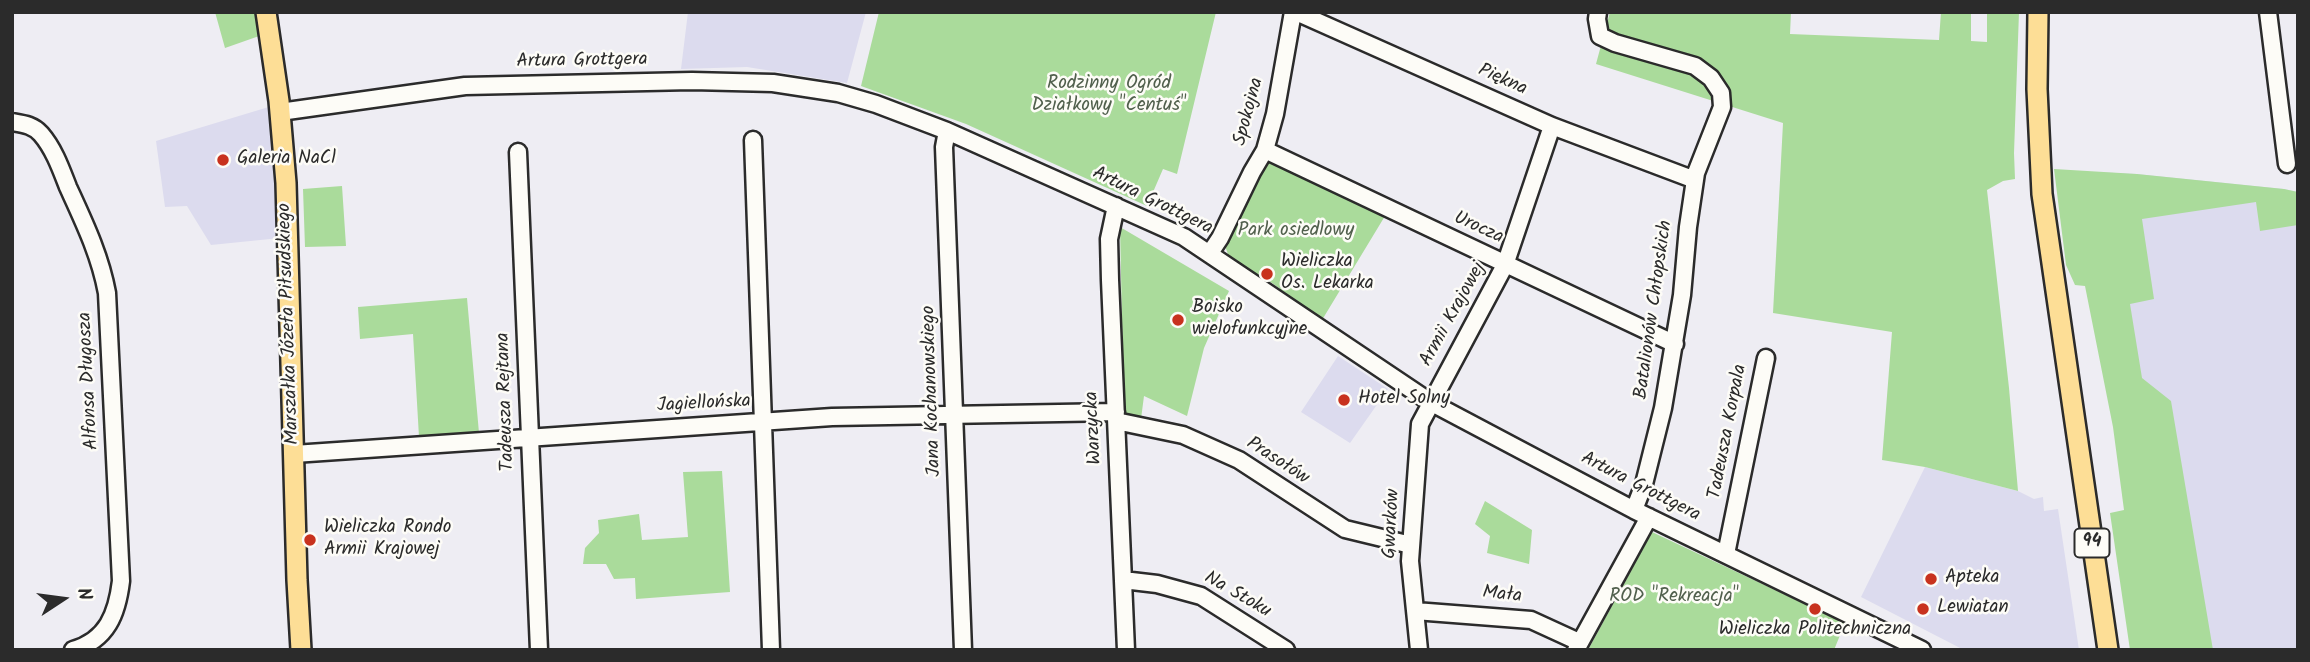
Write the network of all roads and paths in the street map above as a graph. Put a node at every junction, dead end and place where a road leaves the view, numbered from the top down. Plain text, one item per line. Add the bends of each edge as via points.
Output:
1 (266, 12) edge
2 (1295, 12) edge
3 (1598, 12) edge
4 (2038, 12) edge
5 (2268, 12) edge
6 (280, 112) junction
7 (12, 122) edge
8 (1552, 126) junction
9 (947, 131) junction
10 (753, 140) dead end
11 (1265, 150) junction
12 (518, 152) dead end
13 (2287, 164) dead end
14 (1695, 180) junction
15 (1116, 206) junction
16 (1210, 253) junction
17 (1505, 264) junction
18 (1675, 344) junction
19 (1766, 358) dead end
20 (1430, 402) junction
21 (1116, 416) junction
22 (955, 417) junction
23 (763, 423) junction
24 (529, 438) junction
25 (294, 454) junction
26 (1642, 513) junction
27 (1411, 545) junction
28 (1726, 554) junction
29 (1123, 580) junction
30 (298, 594) junction
31 (1415, 611) junction
32 (1578, 646) edge
33 (1914, 648) edge
34 (73, 650) edge
35 (290, 650) edge
36 (302, 650) edge
37 (538, 650) edge
38 (771, 650) edge
39 (963, 650) edge
40 (1126, 650) edge
41 (1286, 650) edge
42 (1419, 650) edge
43 (2108, 650) edge

1 - 6 main road, Marszałka Józefa Piłsudskiego
2 - 8 street, Piękna
2 - 11 street, Spokojna
3 - 14 street, Batalionów Chłopskich via 1600,36 1696,66 1721,93 1719,118
4 - 43 main road, 94 via 2036,89 2042,194
5 - 13 street
6 - 9 street, Artura Grottgera via 465,86 742,81 838,93
6 - 25 main road, Marszałka Józefa Piłsudskiego via 287,194
7 - 34 street, Alfonsa Długosza via 27,124 40,133 51,149 93,241 107,293 121,581 119,601 107,629
8 - 14 street, Piękna
8 - 17 street, Armii Krajowej
9 - 15 street, Artura Grottgera
9 - 22 street, Jana Kochanowskiego
10 - 23 street
11 - 16 street, Spokojna
11 - 17 street, Urocza
12 - 24 street, Tadeusza Rejtana
14 - 18 street, Batalionów Chłopskich
15 - 16 street, Artura Grottgera via 1158,223
15 - 21 street, Warzycka via 1110,239
16 - 20 street, Artura Grottgera
17 - 18 street, Urocza
17 - 20 street, Armii Krajowej
18 - 26 street, Batalionów Chłopskich via 1644,484
19 - 28 street, Tadeusza Korpala
20 - 26 street, Artura Grottgera
20 - 27 street, Gwarków via 1420,424
21 - 22 street, Jagiellońska
21 - 27 street, Prasołów via 1183,435 1240,460 1345,529
21 - 29 street, Warzycka
22 - 23 street, Jagiellońska via 832,417
22 - 39 street, Jana Kochanowskiego
23 - 24 street, Jagiellońska
23 - 38 street
24 - 25 street, Jagiellońska
24 - 37 street, Tadeusza Rejtana
25 - 30 main road, Marszałka Józefa Piłsudskiego
26 - 28 street, Artura Grottgera
26 - 32 street, Mała
27 - 31 street, Gwarków
28 - 33 street, Artura Grottgera
29 - 40 street, Warzycka
29 - 41 street, Na Stoku via 1201,596
30 - 35 main road, Marszałka Józefa Piłsudskiego
30 - 36 main road, Marszałka Józefa Piłsudskiego
31 - 32 street, Mała via 1531,620
31 - 42 street, Gwarków

